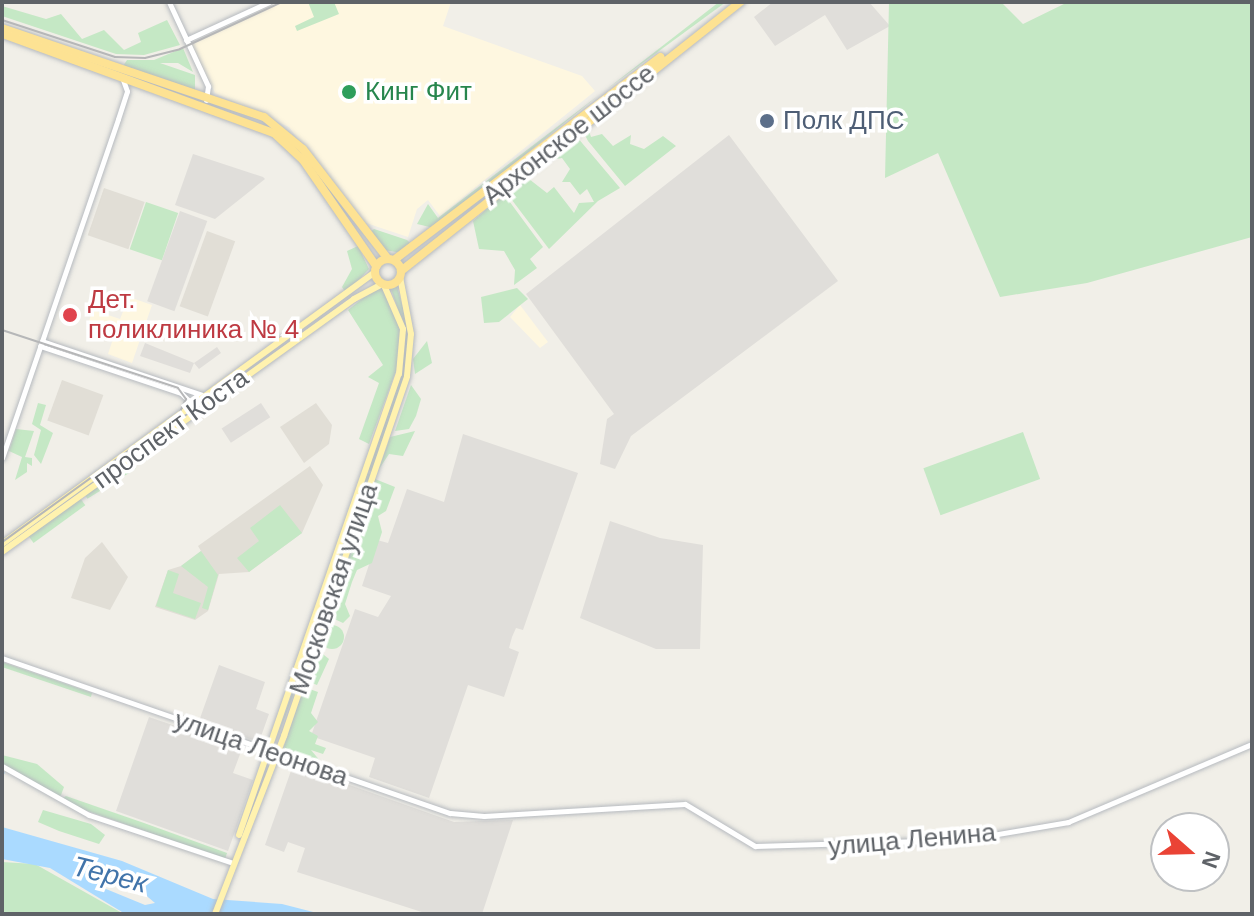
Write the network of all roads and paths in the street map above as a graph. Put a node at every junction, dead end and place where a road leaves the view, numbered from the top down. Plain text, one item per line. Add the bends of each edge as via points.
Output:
1 (169, 2) edge
2 (269, 2) edge
3 (732, 2) edge
4 (741, 2) edge
5 (2, 31) edge
6 (186, 40) junction
7 (122, 76) junction
8 (140, 82) junction
9 (125, 99) junction
10 (206, 101) junction
11 (391, 260) junction
12 (375, 270) junction
13 (400, 274) junction
14 (383, 284) junction
15 (41, 344) junction
16 (206, 396) junction
17 (181, 416) junction
18 (2, 458) edge
19 (2, 544) edge
20 (2, 552) edge
21 (2, 658) edge
22 (1252, 744) edge
23 (272, 753) junction
24 (2, 766) edge
25 (525, 814) joint
26 (230, 862) junction
27 (220, 895) junction
28 (214, 914) edge

1 - 6 street
2 - 6 street
3 - 11 highway, Архонское шоссе
4 - 13 highway, Архонское шоссе
5 - 7 highway
5 - 10 highway
6 - 10 street via 208,86
7 - 8 highway
7 - 9 street
8 - 9 street
8 - 10 highway
9 - 15 street
10 - 11 highway via 264,117 289,134
10 - 12 highway via 255,122 291,147
11 - 12 highway, Архонское шоссе
11 - 13 highway
12 - 14 highway
12 - 16 main road, проспект Коста
13 - 14 highway, Архонское шоссе
13 - 23 main road, Московская улица via 411,334 409,370
14 - 20 main road, проспект Коста via 354,299
14 - 23 main road, Московская улица via 403,329 399,374
15 - 16 street
15 - 17 street via 183,393 188,400
15 - 18 street
16 - 17 main road, проспект Коста
17 - 19 main road, проспект Коста
21 - 23 street, улица Леонова
22 - 25 street, улица Ленина via 1068,822 962,840 755,846 685,804
23 - 25 street, улица Леонова via 450,813
23 - 26 main road, Московская улица
23 - 27 main road, Московская улица
24 - 26 street via 89,815
26 - 27 main road, Московская улица
27 - 28 main road

